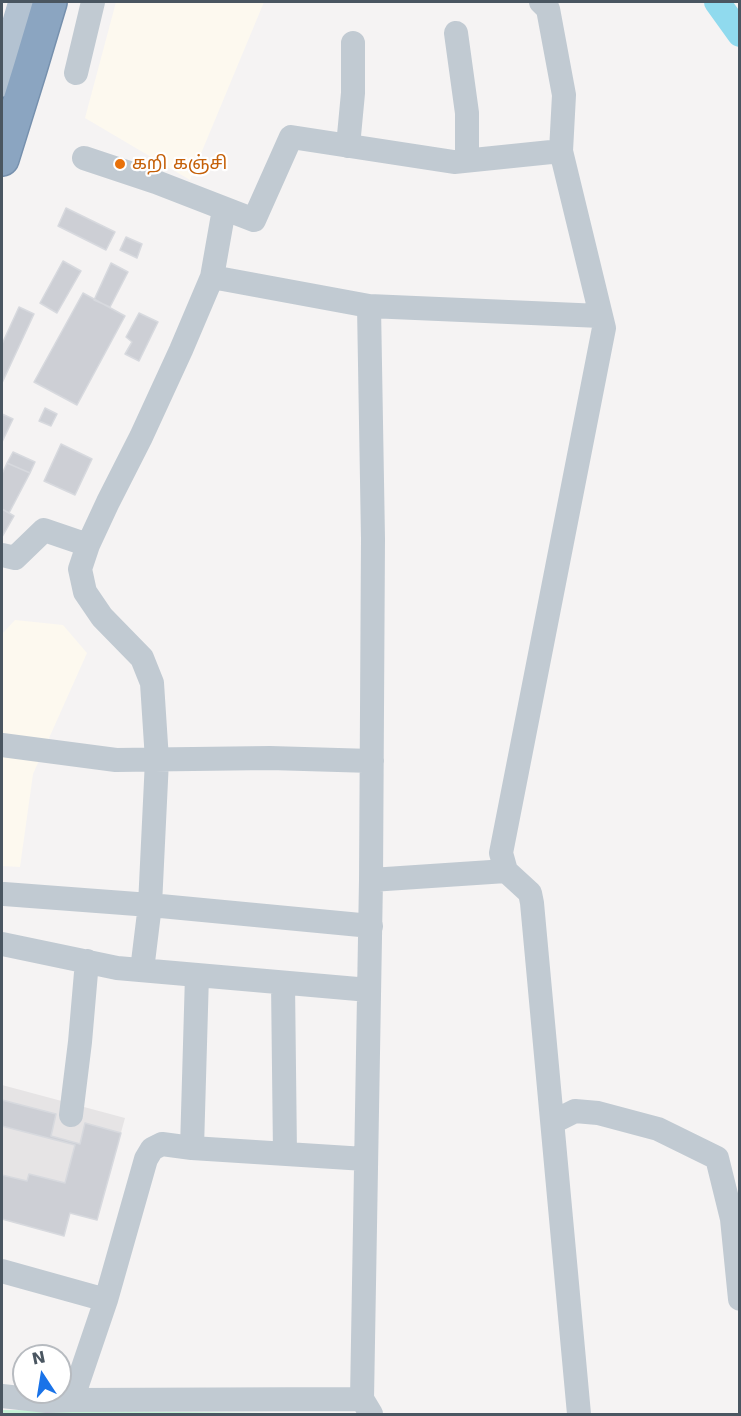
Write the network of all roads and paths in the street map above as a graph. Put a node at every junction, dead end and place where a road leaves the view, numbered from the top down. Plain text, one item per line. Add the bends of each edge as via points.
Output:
1 (25, 2) edge
2 (50, 2) edge
3 (93, 2) edge
4 (541, 2) edge
5 (456, 33) dead end
6 (353, 43) dead end
7 (4, 62) edge
8 (76, 73) dead end
9 (348, 146) junction
10 (561, 151) junction
11 (84, 158) dead end
12 (2, 159) edge
13 (467, 160) junction
14 (224, 209) junction
15 (212, 277) junction
16 (369, 306) junction
17 (601, 316) junction
18 (88, 546) junction
19 (2, 555) edge
20 (2, 745) edge
21 (157, 760) junction
22 (372, 760) junction
23 (506, 871) junction
24 (371, 880) junction
25 (4, 894) dead end
26 (150, 905) junction
27 (371, 926) junction
28 (2, 944) edge
29 (87, 962) junction
30 (142, 970) junction
31 (196, 975) junction
32 (283, 983) junction
33 (369, 990) junction
34 (71, 1115) dead end
35 (552, 1122) junction
36 (192, 1148) junction
37 (285, 1154) junction
38 (365, 1159) junction
39 (734, 1209) edge
40 (2, 1271) edge
41 (740, 1299) edge
42 (106, 1300) junction
43 (72, 1400) joint
44 (366, 1407) edge
45 (579, 1414) edge

1 - 7 main road
2 - 12 highway
3 - 8 street
4 - 10 street via 548,9 564,95
5 - 13 street via 467,112
6 - 9 street
9 - 13 street via 454,162
9 - 14 street via 291,137 254,220
10 - 13 street
10 - 17 street
11 - 14 street
14 - 15 street
15 - 16 street
15 - 18 street
16 - 17 street
16 - 22 street
17 - 23 street via 604,328 501,853
18 - 19 street via 44,530 15,558
18 - 21 street via 80,568 85,592 102,617 142,658 152,683
20 - 21 street via 116,760
21 - 22 street
21 - 26 street
22 - 24 street
23 - 24 street
23 - 35 street via 530,893 532,903
24 - 27 street
25 - 26 street
26 - 27 street
26 - 30 street
27 - 33 street
28 - 29 street
29 - 30 street
29 - 34 street
30 - 31 street
31 - 32 street
31 - 36 street
32 - 33 street
32 - 37 street
33 - 38 street
35 - 39 street via 575,1112 598,1113 658,1129 717,1158
35 - 45 street
36 - 37 street
36 - 42 street via 162,1144 152,1149 146,1159
37 - 38 street
38 - 44 street
39 - 41 street
40 - 42 street
42 - 43 street
43 - 44 street

